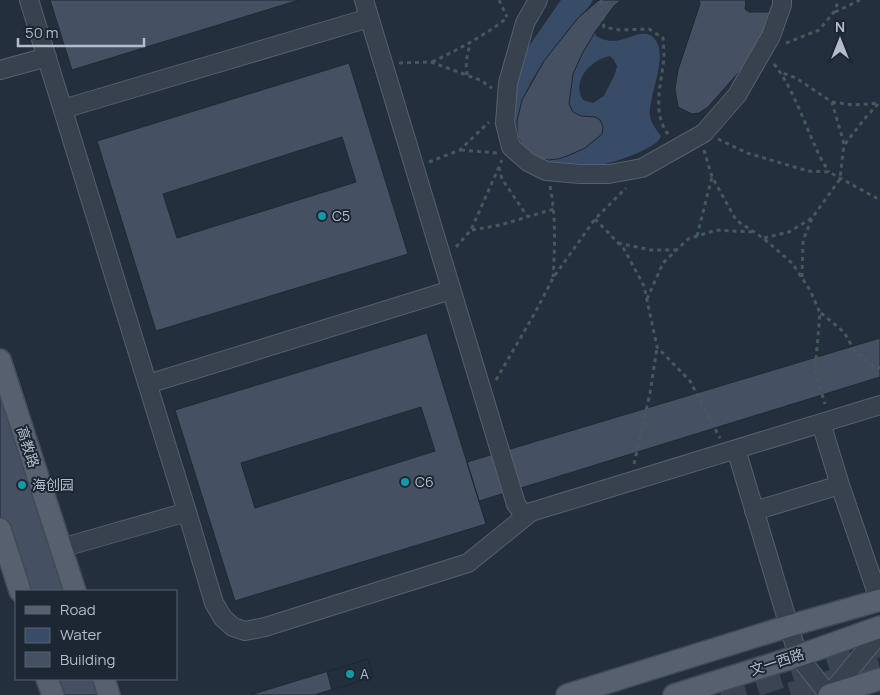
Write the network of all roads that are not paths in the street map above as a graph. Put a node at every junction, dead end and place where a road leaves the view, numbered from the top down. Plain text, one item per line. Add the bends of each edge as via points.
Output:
1 (30, 0) edge
2 (364, 0) edge
3 (538, 0) edge
4 (782, 0) edge
5 (369, 18) junction
6 (47, 57) junction
7 (0, 70) edge
8 (63, 108) junction
9 (451, 290) junction
10 (0, 360) edge
11 (148, 384) junction
12 (880, 404) edge
13 (826, 421) junction
14 (731, 450) junction
15 (840, 485) junction
16 (754, 511) junction
17 (187, 512) junction
18 (525, 517) junction
19 (0, 529) edge
20 (61, 548) junction
21 (20, 590) edge
22 (75, 590) edge
23 (880, 601) edge
24 (788, 626) junction
25 (880, 627) edge
26 (880, 633) edge
27 (798, 656) junction
28 (880, 679) edge
29 (48, 680) edge
30 (104, 680) edge
31 (53, 695) edge
32 (109, 695) edge
33 (567, 695) edge
34 (674, 695) edge
35 (829, 695) edge

1 - 6 street
2 - 5 street
3 - 4 street via 525,23 508,83 504,123 509,150 546,171 580,174 609,174 642,168 702,134 737,95 771,36
5 - 8 street
5 - 9 street
6 - 7 street
6 - 8 street
8 - 11 street
9 - 11 street
9 - 18 street via 516,504
10 - 20 main road, 高教路
11 - 17 street
12 - 13 street
13 - 14 street
13 - 15 street
14 - 16 street
14 - 18 street via 531,512
15 - 16 street
15 - 23 street
16 - 24 street
17 - 18 street via 214,603 222,618 232,627 246,631 468,563
17 - 20 street
19 - 21 main road
20 - 22 main road, 高教路
23 - 24 main road
24 - 27 street
24 - 33 main road
25 - 27 main road, 文一西路
26 - 35 street
27 - 34 main road, 文一西路
27 - 35 street
28 - 35 main road
29 - 31 main road
30 - 32 main road

